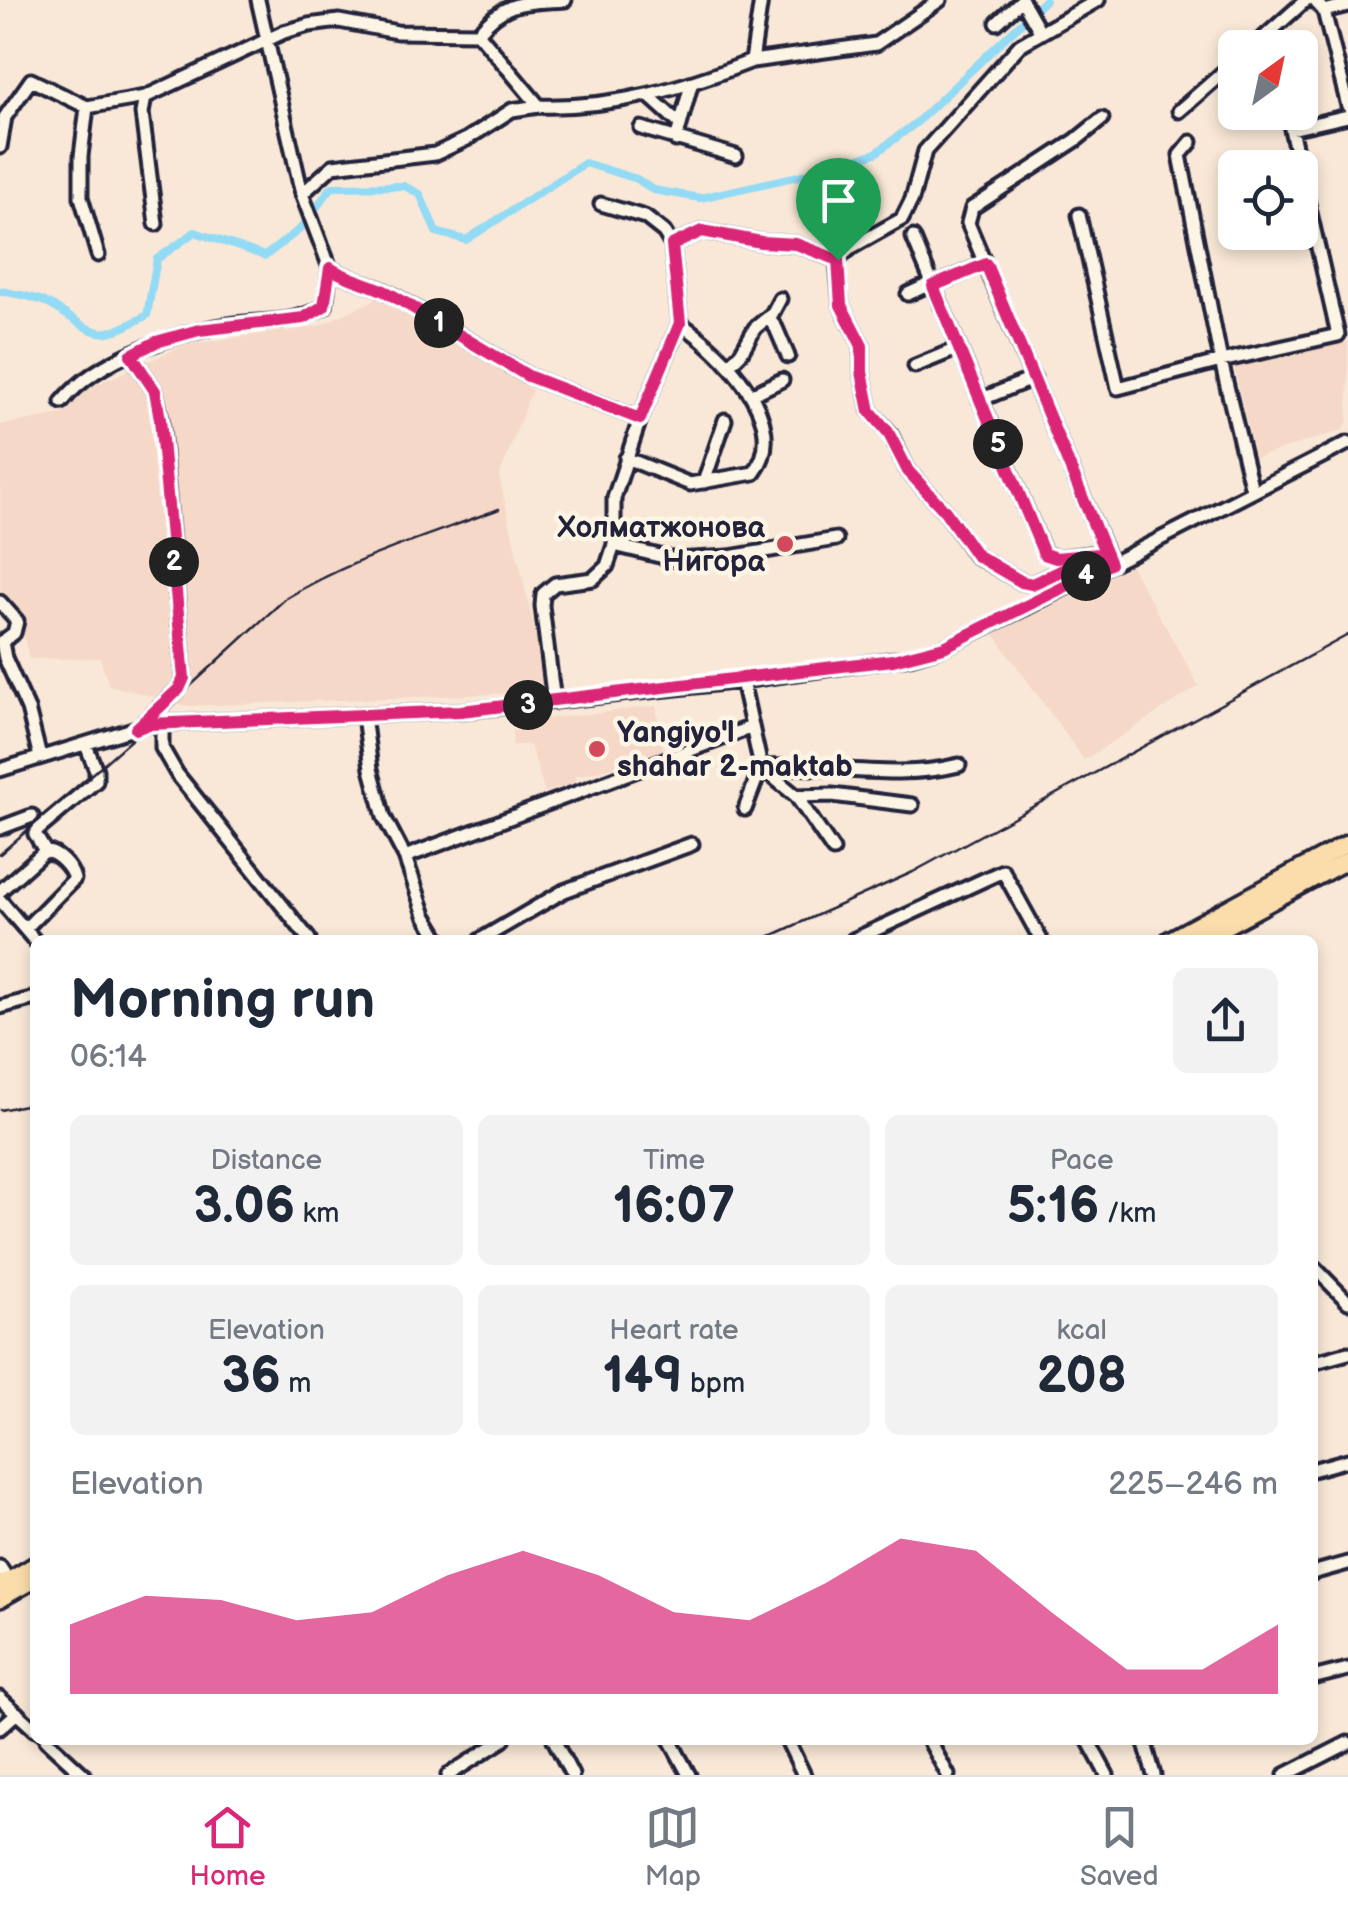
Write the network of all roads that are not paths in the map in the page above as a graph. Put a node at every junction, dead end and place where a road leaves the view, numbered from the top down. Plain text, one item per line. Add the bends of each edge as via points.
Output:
1 (258, 0) edge
2 (565, 0) edge
3 (761, 0) edge
4 (940, 0) edge
5 (1022, 0) edge
6 (1098, 0) edge
7 (1306, 0) edge
8 (1314, 0) edge
9 (1348, 5) edge
10 (1324, 11) junction
11 (998, 24) dead end
12 (1272, 30) edge
13 (478, 33) junction
14 (1042, 33) junction
15 (268, 42) junction
16 (752, 61) junction
17 (1218, 77) edge
18 (691, 85) junction
19 (650, 97) junction
20 (145, 98) junction
21 (538, 106) junction
22 (1348, 106) edge
23 (87, 107) junction
24 (1179, 111) dead end
25 (1348, 116) edge
26 (1102, 118) dead end
27 (680, 124) junction
28 (641, 128) dead end
29 (676, 140) junction
30 (1192, 142) dead end
31 (0, 147) edge
32 (1296, 150) edge
33 (736, 156) dead end
34 (302, 194) junction
35 (601, 204) dead end
36 (1079, 215) dead end
37 (156, 224) dead end
38 (913, 236) dead end
39 (672, 245) junction
40 (1318, 247) edge
41 (98, 255) dead end
42 (838, 260) junction
43 (986, 264) junction
44 (330, 268) junction
45 (933, 285) junction
46 (908, 294) dead end
47 (780, 299) dead end
48 (768, 318) junction
49 (680, 323) junction
50 (959, 348) junction
51 (131, 355) junction
52 (788, 356) dead end
53 (1221, 360) junction
54 (730, 364) junction
55 (915, 366) dead end
56 (1034, 378) junction
57 (782, 380) dead end
58 (750, 395) junction
59 (980, 400) junction
60 (62, 402) dead end
61 (640, 419) junction
62 (724, 420) dead end
63 (1348, 443) edge
64 (626, 458) junction
65 (704, 482) junction
66 (1252, 490) junction
67 (836, 539) dead end
68 (614, 546) junction
69 (1101, 552) junction
70 (1110, 564) junction
71 (0, 602) edge
72 (742, 680) junction
73 (554, 702) junction
74 (364, 716) junction
75 (162, 724) junction
76 (752, 727) junction
77 (136, 729) junction
78 (86, 745) junction
79 (40, 757) junction
80 (959, 765) dead end
81 (761, 767) junction
82 (0, 770) edge
83 (796, 796) junction
84 (912, 805) dead end
85 (745, 810) dead end
86 (32, 816) dead end
87 (0, 828) edge
88 (1348, 843) edge
89 (692, 844) dead end
90 (833, 850) dead end
91 (45, 852) junction
92 (405, 856) junction
93 (1348, 860) edge
94 (0, 890) edge
95 (0, 900) edge
96 (26, 928) junction
97 (31, 935) edge
98 (307, 935) edge
99 (437, 935) edge
100 (489, 935) edge
101 (863, 935) edge
102 (1038, 935) edge
103 (1178, 935) edge
104 (1209, 935) edge
105 (30, 999) edge
106 (0, 1006) edge
107 (1318, 1271) edge
108 (1348, 1302) edge
109 (1348, 1353) edge
110 (1318, 1361) edge
111 (1348, 1460) edge
112 (1318, 1468) edge
113 (1348, 1563) edge
114 (30, 1567) edge
115 (1318, 1571) edge
116 (3, 1578) edge
117 (30, 1581) edge
118 (0, 1598) edge
119 (1348, 1669) edge
120 (1318, 1676) edge
121 (0, 1698) edge
122 (17, 1713) junction
123 (30, 1725) edge
124 (0, 1728) edge
125 (1348, 1743) edge
126 (51, 1745) edge
127 (494, 1745) edge
128 (557, 1745) edge
129 (673, 1745) edge
130 (789, 1745) edge
131 (932, 1745) edge
132 (1091, 1745) edge
133 (1145, 1745) edge
134 (450, 1774) edge
135 (84, 1775) edge
136 (572, 1775) edge
137 (689, 1775) edge
138 (804, 1775) edge
139 (948, 1775) edge
140 (1108, 1775) edge
141 (1154, 1775) edge
142 (1286, 1775) edge

1 - 15 street
2 - 13 street via 515,3 494,12
3 - 16 street
4 - 16 street via 876,44
5 - 11 street
5 - 14 street
6 - 14 street
7 - 12 street
8 - 10 street
9 - 10 street
10 - 22 street
13 - 15 street via 397,32 340,21 284,32
13 - 21 street
14 - 42 street via 1020,46 926,151 902,219
15 - 20 street
15 - 34 street
16 - 18 street
17 - 24 street
18 - 19 street
18 - 27 street
19 - 21 street
19 - 27 street
20 - 23 street
20 - 37 street
21 - 34 street via 512,110 435,154 332,166
23 - 31 street via 31,80 5,117
23 - 41 street via 81,197
25 - 32 street via 1291,129
26 - 43 street via 972,208 968,223
27 - 29 street
28 - 29 street
29 - 33 street
30 - 53 street via 1180,155
34 - 44 street
35 - 39 street via 645,217
36 - 53 street via 1118,388
38 - 45 street
39 - 42 street via 702,231 796,244
39 - 49 street
40 - 53 street via 1338,335
42 - 69 street via 841,305 862,346 870,411 976,555 1032,584
43 - 45 street
43 - 56 street
44 - 51 street via 324,306 304,318 199,330
44 - 61 street via 368,282 528,376
45 - 46 street
45 - 50 street
47 - 48 street
48 - 52 street
48 - 54 street
49 - 54 street
49 - 61 street
50 - 55 street
50 - 59 street
51 - 60 street via 78,382
51 - 77 street via 155,391 160,419 184,678
53 - 66 street
54 - 58 street
56 - 59 street
56 - 69 street
57 - 58 street
58 - 65 street via 766,440 763,461 754,473
59 - 69 street via 1044,554
61 - 64 street
62 - 65 street
63 - 66 street
64 - 65 street via 690,484
64 - 68 street via 614,498
66 - 70 street
67 - 68 street via 676,560
68 - 73 street via 600,575 555,584 544,594
69 - 70 street
70 - 72 street via 926,653
71 - 79 street via 17,621 2,642
72 - 73 street
72 - 76 street
73 - 74 street
74 - 75 street
74 - 92 street via 384,817
75 - 77 street
75 - 98 street via 162,748 177,774
76 - 81 street
76 - 92 street
77 - 78 street
78 - 79 street
78 - 91 street via 96,781 35,834
79 - 82 street
80 - 81 street via 930,772
81 - 83 street
81 - 85 street
83 - 84 street
83 - 90 street
86 - 87 street
88 - 103 main road
89 - 100 street via 564,891
91 - 94 street
91 - 96 street via 72,870 74,879
92 - 99 street
93 - 104 main road
95 - 96 street
96 - 97 street
101 - 102 street via 1003,871
105 - 106 street
107 - 108 street
109 - 110 street
111 - 112 street
113 - 115 street
114 - 116 main road
117 - 118 main road
119 - 120 street
121 - 122 street
122 - 123 street
122 - 124 street
125 - 142 street
126 - 135 street
127 - 134 street
128 - 136 street
129 - 137 street
130 - 138 street
131 - 139 street
132 - 140 street
133 - 141 street

